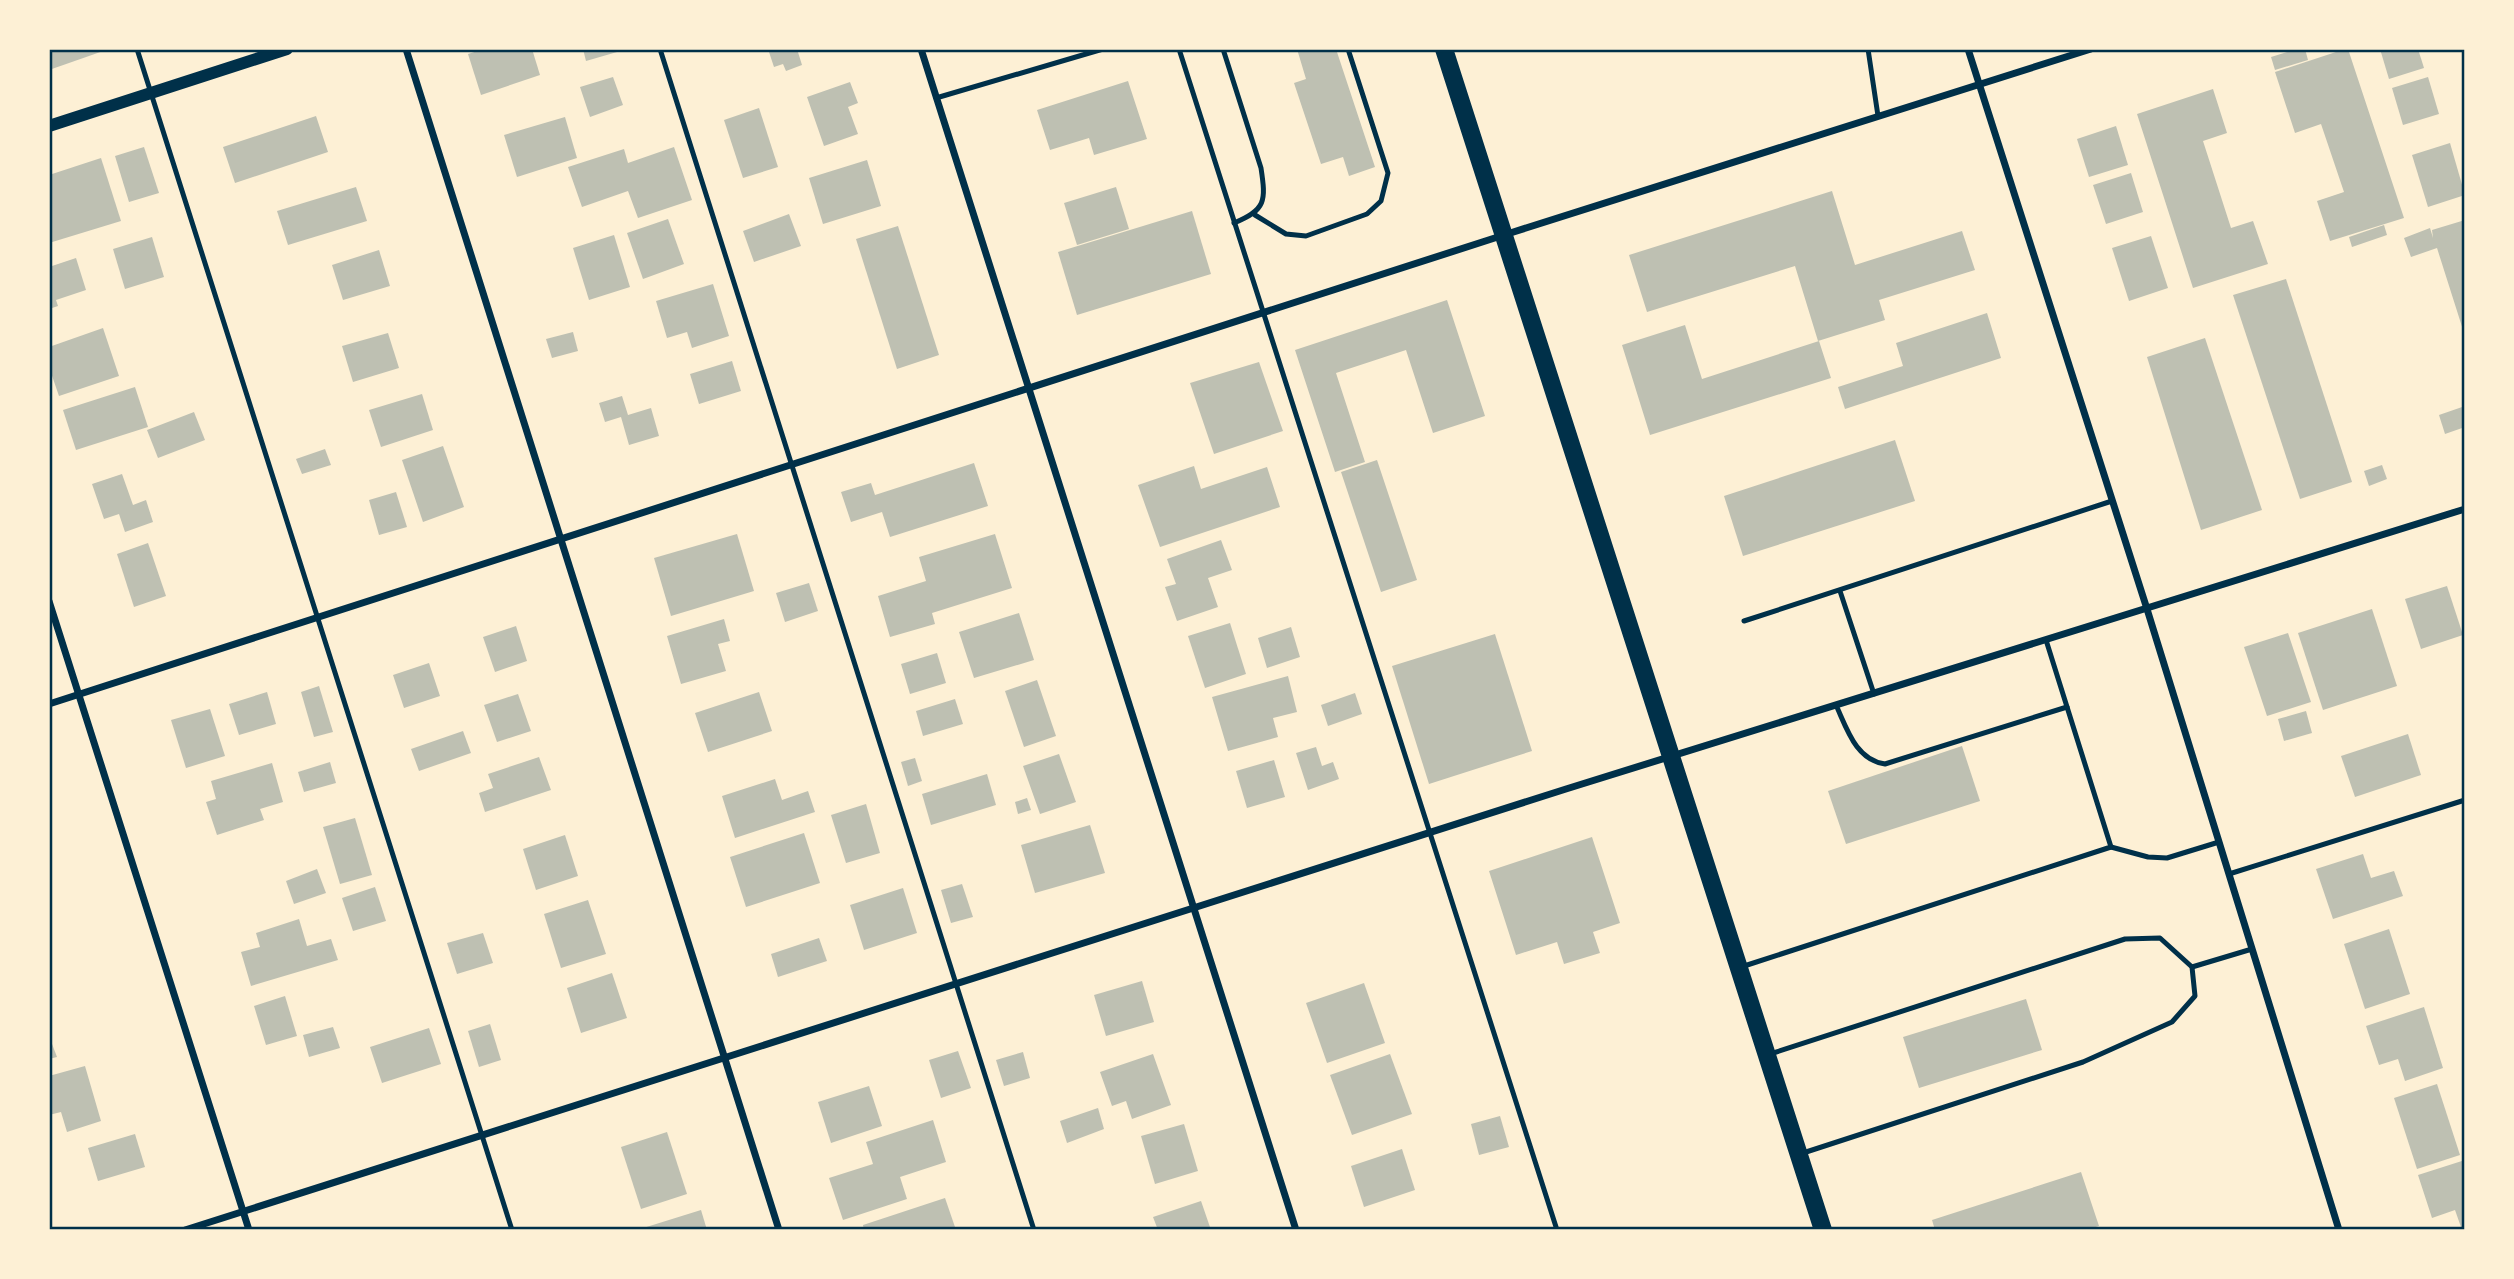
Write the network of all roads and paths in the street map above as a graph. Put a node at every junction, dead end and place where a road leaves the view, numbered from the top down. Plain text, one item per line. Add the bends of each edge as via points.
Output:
1 (137, 49) edge
2 (287, 49) edge
3 (406, 49) edge
4 (660, 49) edge
5 (921, 49) edge
6 (1103, 49) edge
7 (1179, 49) edge
8 (1223, 49) edge
9 (1348, 49) edge
10 (1444, 49) edge
11 (1868, 49) edge
12 (1968, 49) edge
13 (2091, 49) edge
14 (1979, 84) junction
15 (151, 93) junction
16 (936, 99) junction
17 (1878, 116) junction
18 (49, 126) edge
19 (1255, 215) junction
20 (1234, 223) junction
21 (1504, 235) junction
22 (1263, 313) junction
23 (1028, 388) junction
24 (791, 464) junction
25 (2112, 501) junction
26 (2465, 509) edge
27 (561, 539) junction
28 (1840, 591) junction
29 (49, 601) edge
30 (2147, 609) junction
31 (318, 617) junction
32 (1744, 621) dead end
33 (2046, 640) junction
34 (78, 694) junction
35 (1874, 694) junction
36 (49, 704) edge
37 (1836, 705) junction
38 (2067, 707) junction
39 (1671, 757) junction
40 (2465, 800) edge
41 (1430, 834) junction
42 (2219, 842) junction
43 (2111, 847) junction
44 (2229, 874) junction
45 (1194, 909) junction
46 (2252, 949) junction
47 (1739, 967) junction
48 (2192, 967) junction
49 (956, 984) junction
50 (1767, 1055) junction
51 (725, 1058) junction
52 (482, 1135) junction
53 (1799, 1154) junction
54 (243, 1212) junction
55 (185, 1230) edge
56 (249, 1230) edge
57 (512, 1230) edge
58 (779, 1230) edge
59 (1034, 1230) edge
60 (1296, 1230) edge
61 (1557, 1230) edge
62 (1823, 1230) edge
63 (2339, 1230) edge

1 - 15 lane
2 - 15 street
3 - 27 street
4 - 24 lane
5 - 16 street
6 - 16 lane
7 - 20 lane
8 - 19 lane via 1261,168 1262,202
9 - 19 lane via 1388,173 1381,201 1367,214 1306,236 1286,234
10 - 21 main road
11 - 17 lane
12 - 14 street
13 - 14 street
14 - 17 street
14 - 25 street
15 - 18 street
15 - 31 lane
16 - 23 street
17 - 21 street
19 - 20 lane
20 - 22 lane
21 - 22 street
21 - 39 main road
22 - 23 street
22 - 41 lane
23 - 24 street
23 - 45 street
24 - 27 street
24 - 49 lane
25 - 28 lane
25 - 30 street
26 - 30 street
27 - 31 street
27 - 51 street
28 - 32 lane
28 - 35 lane
29 - 34 street
30 - 33 street
30 - 42 street
31 - 34 street
31 - 52 lane
33 - 35 street
33 - 38 lane
34 - 36 street
34 - 54 street
35 - 37 street
37 - 38 lane via 1852,742 1877,763 1885,764
37 - 39 street
38 - 43 lane
39 - 41 street
39 - 47 main road
40 - 44 lane
41 - 45 street
41 - 61 lane
42 - 43 lane via 2167,858
42 - 44 street
43 - 47 lane
44 - 46 street
45 - 49 street
45 - 60 street
46 - 48 lane
46 - 63 street
47 - 50 main road
48 - 50 lane via 2160,937 2125,939
48 - 53 lane via 2195,996 2172,1022 2083,1062
49 - 51 street
49 - 59 lane
50 - 53 main road
51 - 52 street
51 - 58 street
52 - 54 street
52 - 57 lane
53 - 62 main road
54 - 55 street
54 - 56 street

